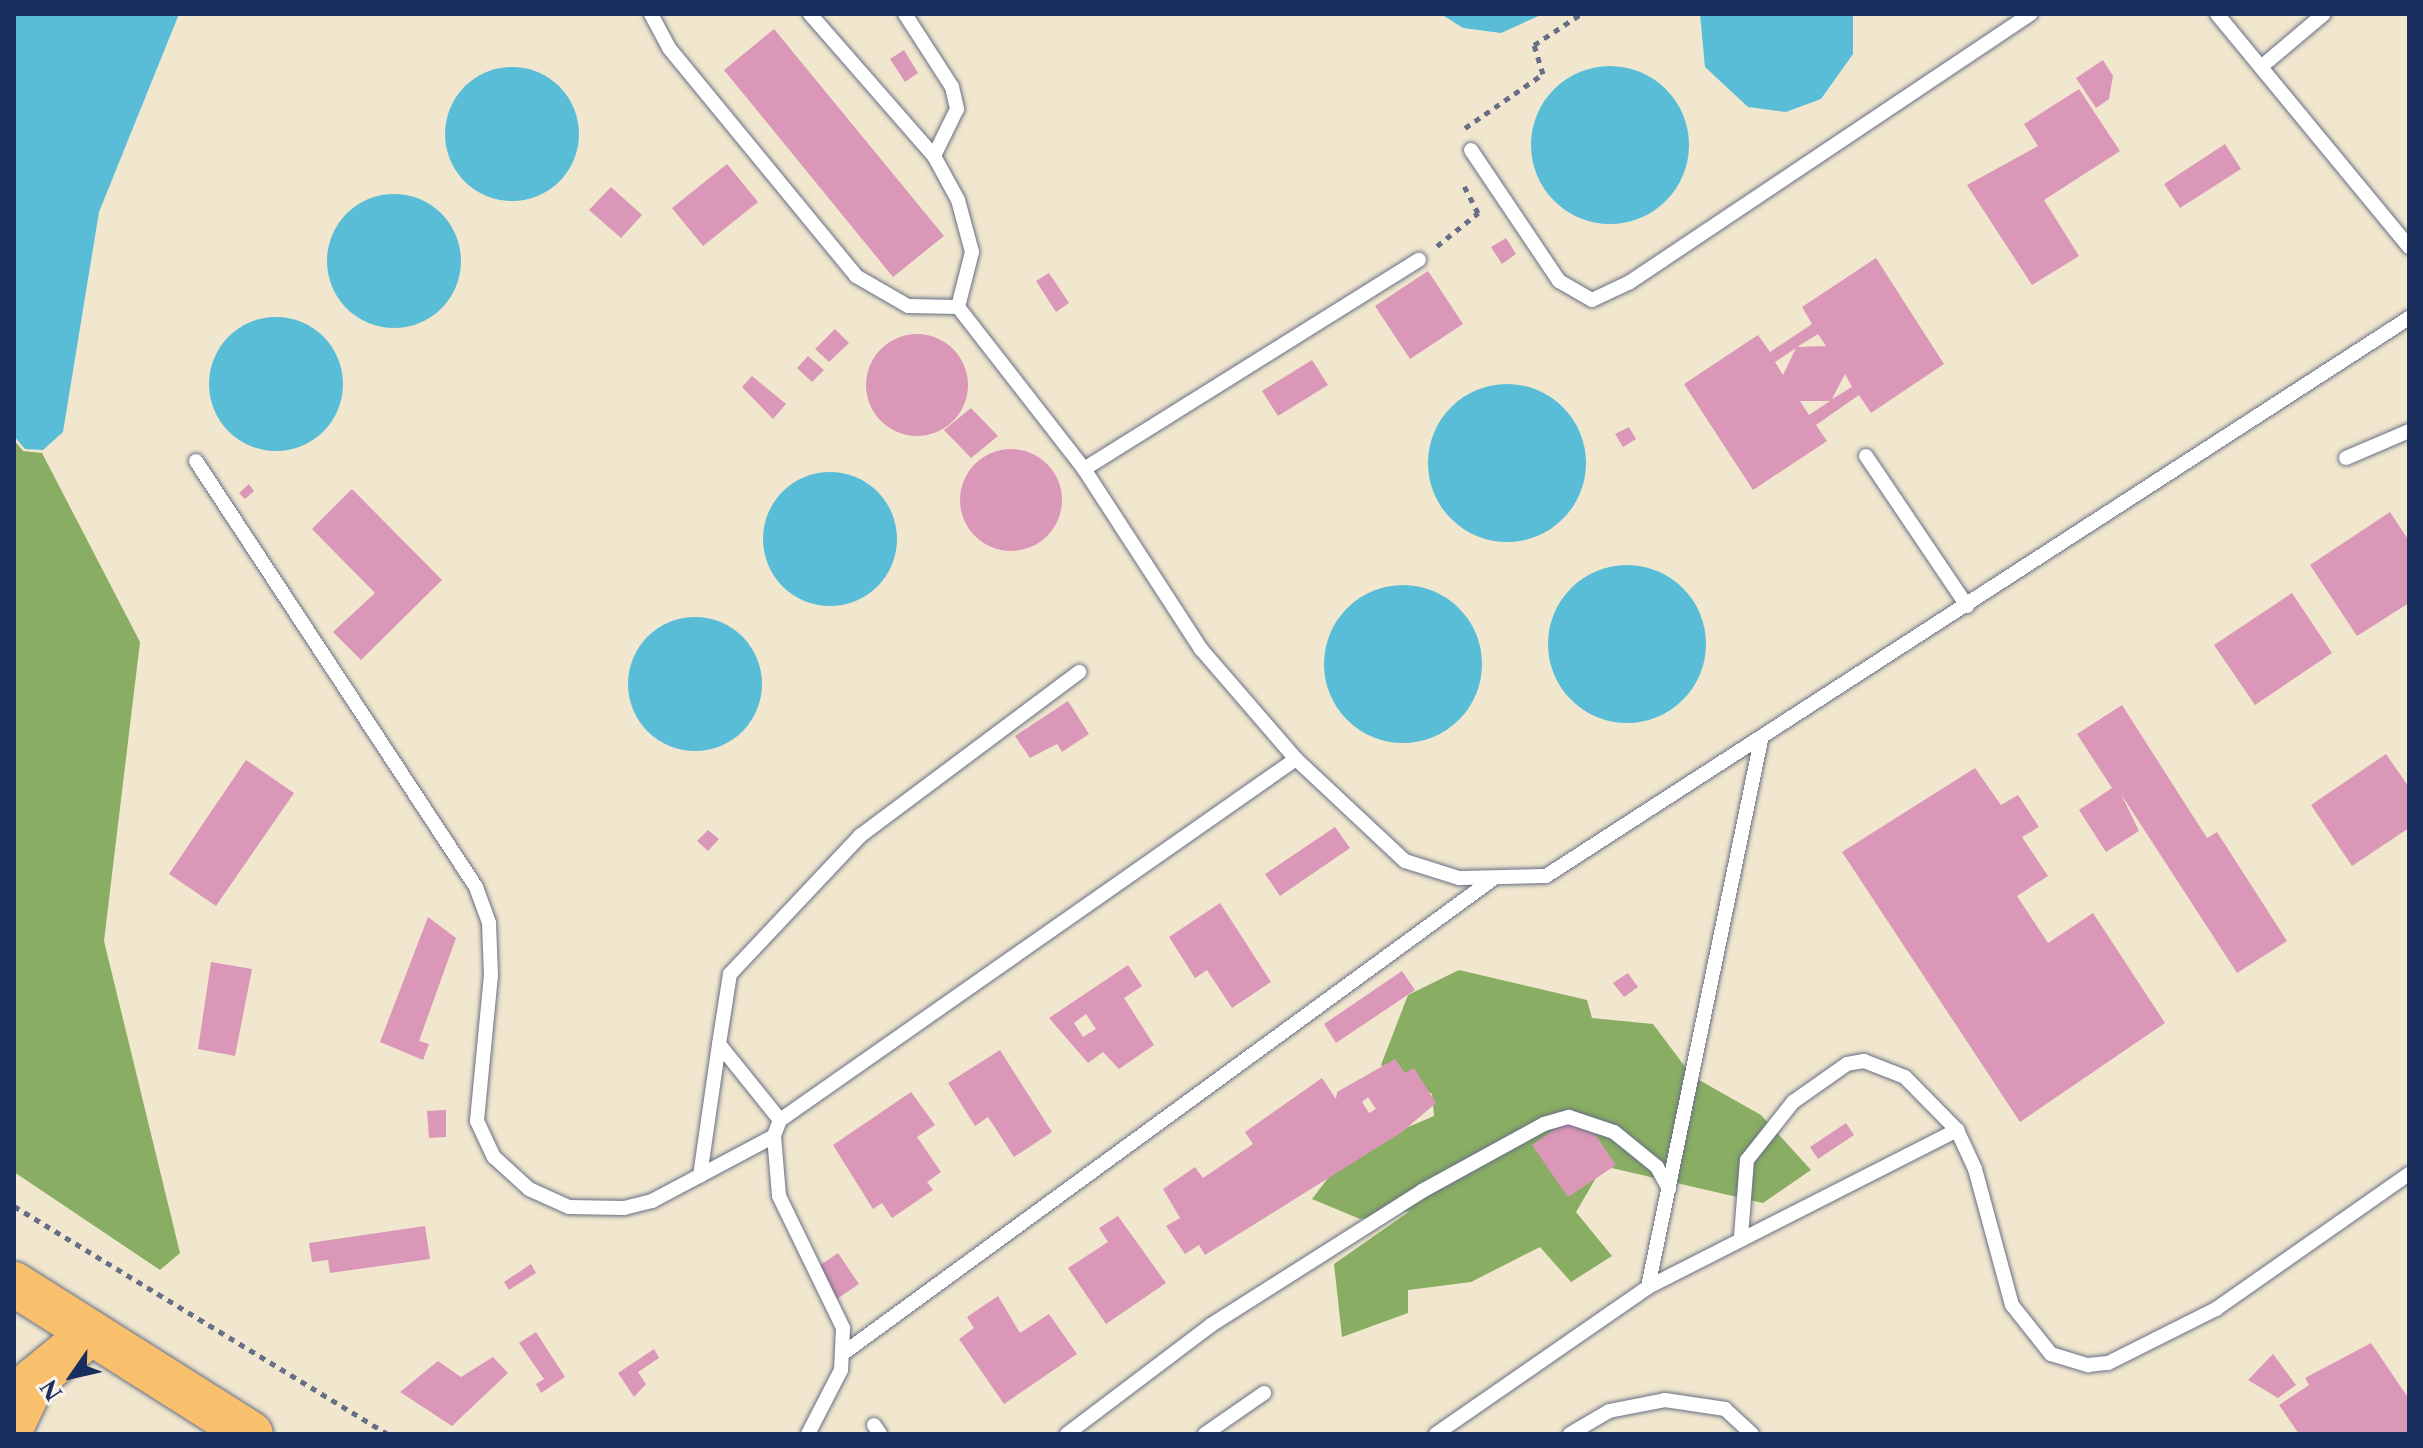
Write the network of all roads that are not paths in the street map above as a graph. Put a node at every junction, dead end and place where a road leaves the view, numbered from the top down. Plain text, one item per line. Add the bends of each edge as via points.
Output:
1 (651, 14) edge
2 (810, 14) edge
3 (905, 14) edge
4 (2031, 14) edge
5 (2217, 14) edge
6 (2324, 14) edge
7 (2261, 67) junction
8 (1471, 150) dead end
9 (934, 156) junction
10 (2409, 247) edge
11 (1419, 260) dead end
12 (958, 307) junction
13 (2409, 318) edge
14 (2409, 431) edge
15 (1866, 456) dead end
16 (2346, 458) dead end
17 (196, 461) dead end
18 (1084, 469) junction
19 (1967, 606) junction
20 (1079, 672) dead end
21 (1761, 740) junction
22 (1296, 759) junction
23 (1493, 879) junction
24 (719, 1044) junction
25 (780, 1120) junction
26 (1957, 1130) junction
27 (774, 1136) junction
28 (2409, 1174) edge
29 (700, 1176) junction
30 (1669, 1189) junction
31 (1741, 1237) junction
32 (14, 1284) edge
33 (1648, 1287) junction
34 (91, 1333) junction
35 (845, 1352) junction
36 (1264, 1393) dead end
37 (14, 1422) edge
38 (251, 1434) edge
39 (808, 1434) edge
40 (1067, 1434) edge
41 (1205, 1434) edge
42 (1436, 1434) edge
43 (1570, 1434) edge
44 (1752, 1434) edge

1 - 12 lane via 669,48 856,276 908,306
2 - 9 lane
3 - 9 lane via 957,109
4 - 8 lane via 1630,282 1592,300 1559,281
5 - 7 lane
6 - 7 lane
7 - 10 lane
9 - 12 lane via 969,229 970,269
11 - 18 lane
12 - 18 lane
13 - 19 lane
14 - 16 lane
15 - 19 lane
17 - 29 lane via 476,887 489,923 491,975 477,1121 494,1157 529,1189 585,1210 652,1201
18 - 22 lane via 1201,649
19 - 21 lane
20 - 24 lane via 860,836 798,898 730,974
21 - 23 lane via 1546,876
21 - 30 lane
22 - 23 lane via 1405,861 1459,878
22 - 25 lane
23 - 35 lane
24 - 25 lane
24 - 29 lane
25 - 27 lane
26 - 28 lane via 1975,1169 2012,1305 2051,1354 2088,1365 2108,1363 2216,1309
26 - 31 lane
26 - 31 lane via 1905,1077 1864,1061 1840,1068 1793,1102 1747,1160
27 - 29 lane
27 - 35 lane via 779,1196 840,1314
30 - 33 lane
30 - 40 lane via 1657,1167 1614,1132 1569,1117 1544,1124 1422,1191 1211,1325
31 - 33 lane
32 - 34 highway
33 - 42 lane
34 - 37 highway via 34,1380
34 - 38 highway
35 - 39 lane
36 - 41 lane
43 - 44 lane via 1609,1411 1665,1400 1725,1409

